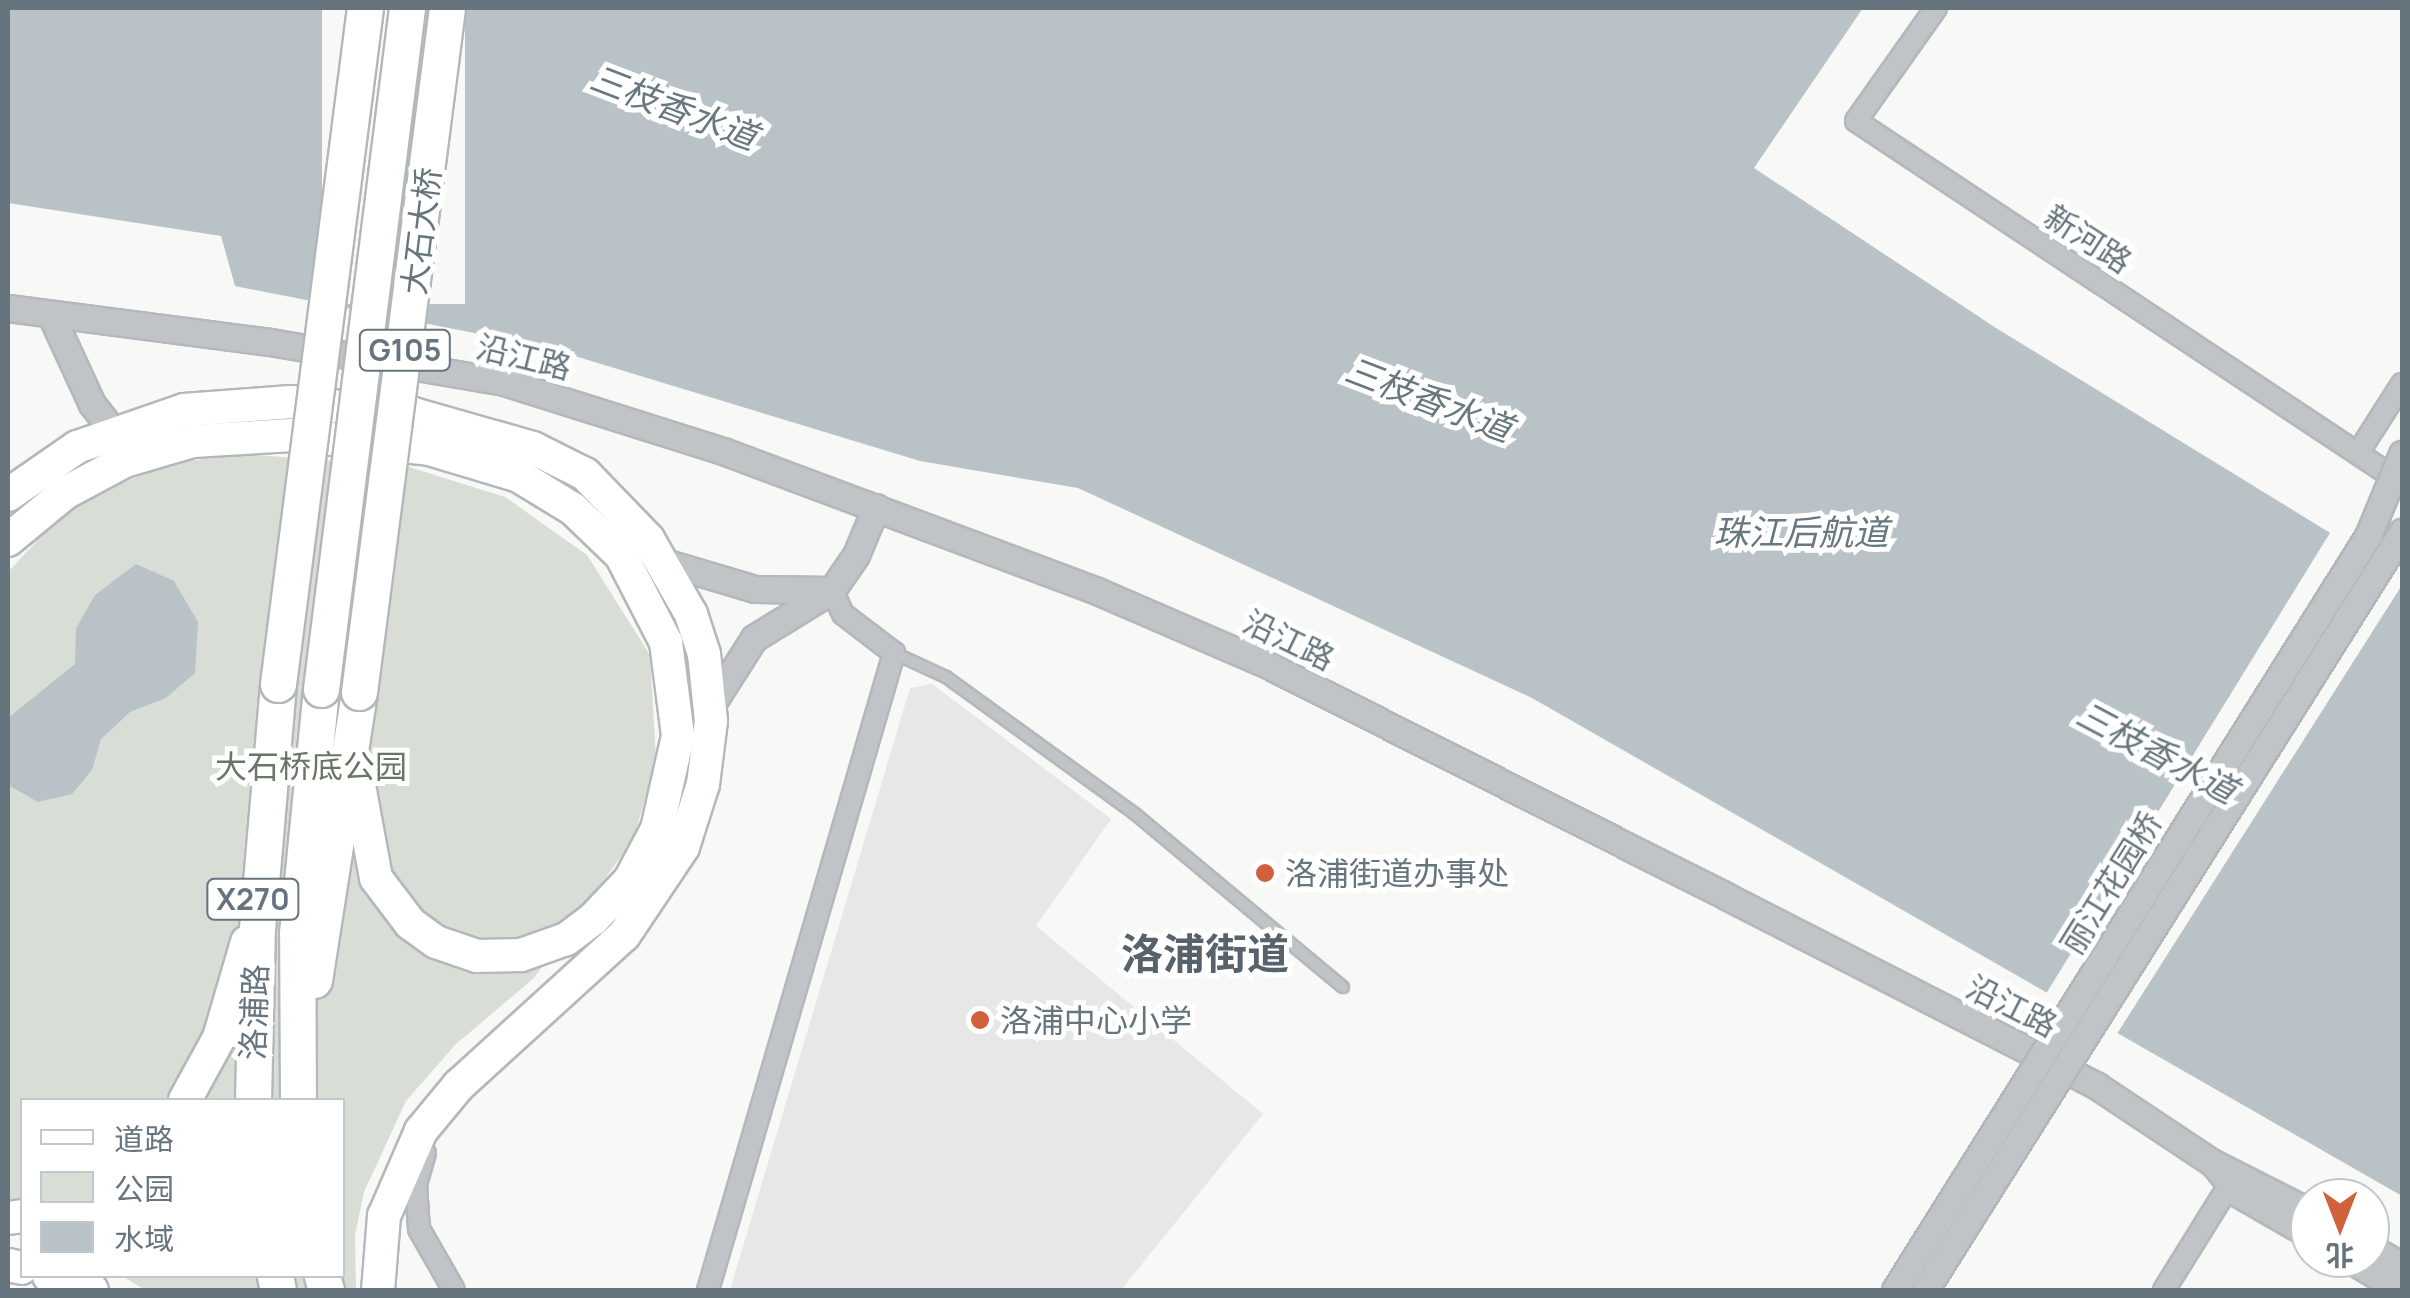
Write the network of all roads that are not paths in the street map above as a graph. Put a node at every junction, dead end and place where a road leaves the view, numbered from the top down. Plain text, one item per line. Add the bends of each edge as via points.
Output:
1 (365, 8) edge
2 (408, 8) edge
3 (447, 8) edge
4 (1936, 8) edge
5 (8, 308) edge
6 (51, 315) junction
7 (2402, 384) edge
8 (113, 432) junction
9 (2358, 453) junction
10 (2402, 454) edge
11 (2402, 484) edge
12 (8, 495) edge
13 (876, 506) junction
14 (2402, 532) edge
15 (8, 540) edge
16 (664, 562) junction
17 (832, 590) junction
18 (894, 653) junction
19 (278, 684) junction
20 (322, 688) joint
21 (359, 692) junction
22 (710, 707) junction
23 (1343, 987) dead end
24 (186, 1098) edge
25 (253, 1098) edge
26 (299, 1098) edge
27 (299, 1098) edge
28 (445, 1099) junction
29 (2213, 1163) junction
30 (2222, 1197) dead end
31 (2290, 1202) edge
32 (2290, 1224) edge
33 (54, 1278) edge
34 (92, 1290) edge
35 (378, 1290) edge
36 (454, 1290) edge
37 (708, 1290) edge
38 (1895, 1290) edge
39 (1925, 1290) edge
40 (2164, 1290) edge

1 - 19 highway, G105, bridge
2 - 20 highway, 大石大桥 / G105, bridge
3 - 21 highway, 大石大桥 / G105, bridge
4 - 9 street, 新河路 via 1856,121
5 - 6 street, 沿江路
6 - 8 street via 92,404
6 - 13 street, 沿江路 via 270,342 504,382
7 - 9 street
8 - 12 main road via 60,456
8 - 16 main road via 184,410 255,402 353,406 441,420 571,465 618,503
9 - 11 street, 新河路
10 - 38 street, 丽江花园桥, bridge via 2368,536
13 - 17 street via 856,555
13 - 29 street, 沿江路 via 1268,664 2097,1086
14 - 39 street, 丽江花园桥, bridge
15 - 21 main road via 56,499 125,460 227,436 329,436 417,447 535,484 574,509 621,555 671,659 676,755 660,820 630,880 580,930 535,952 478,956 422,933 390,900 368,853 356,780
16 - 17 street via 755,589
16 - 22 main road via 699,635
17 - 18 street via 843,614
17 - 22 street via 754,638
18 - 23 lane via 946,676 1134,813
18 - 37 street
19 - 24 main road, X270 via 239,980 210,1058
19 - 25 highway, 洛浦路 / G105 via 256,928
20 - 26 highway, 洛浦路 / G105 via 297,933
21 - 27 highway, 洛浦路 / G105
22 - 28 main road via 698,806 662,886 606,954
28 - 35 main road via 410,1150 389,1198
28 - 36 street via 416,1184 419,1229
29 - 31 street
29 - 32 street via 2236,1193
30 - 40 street
33 - 34 main road

